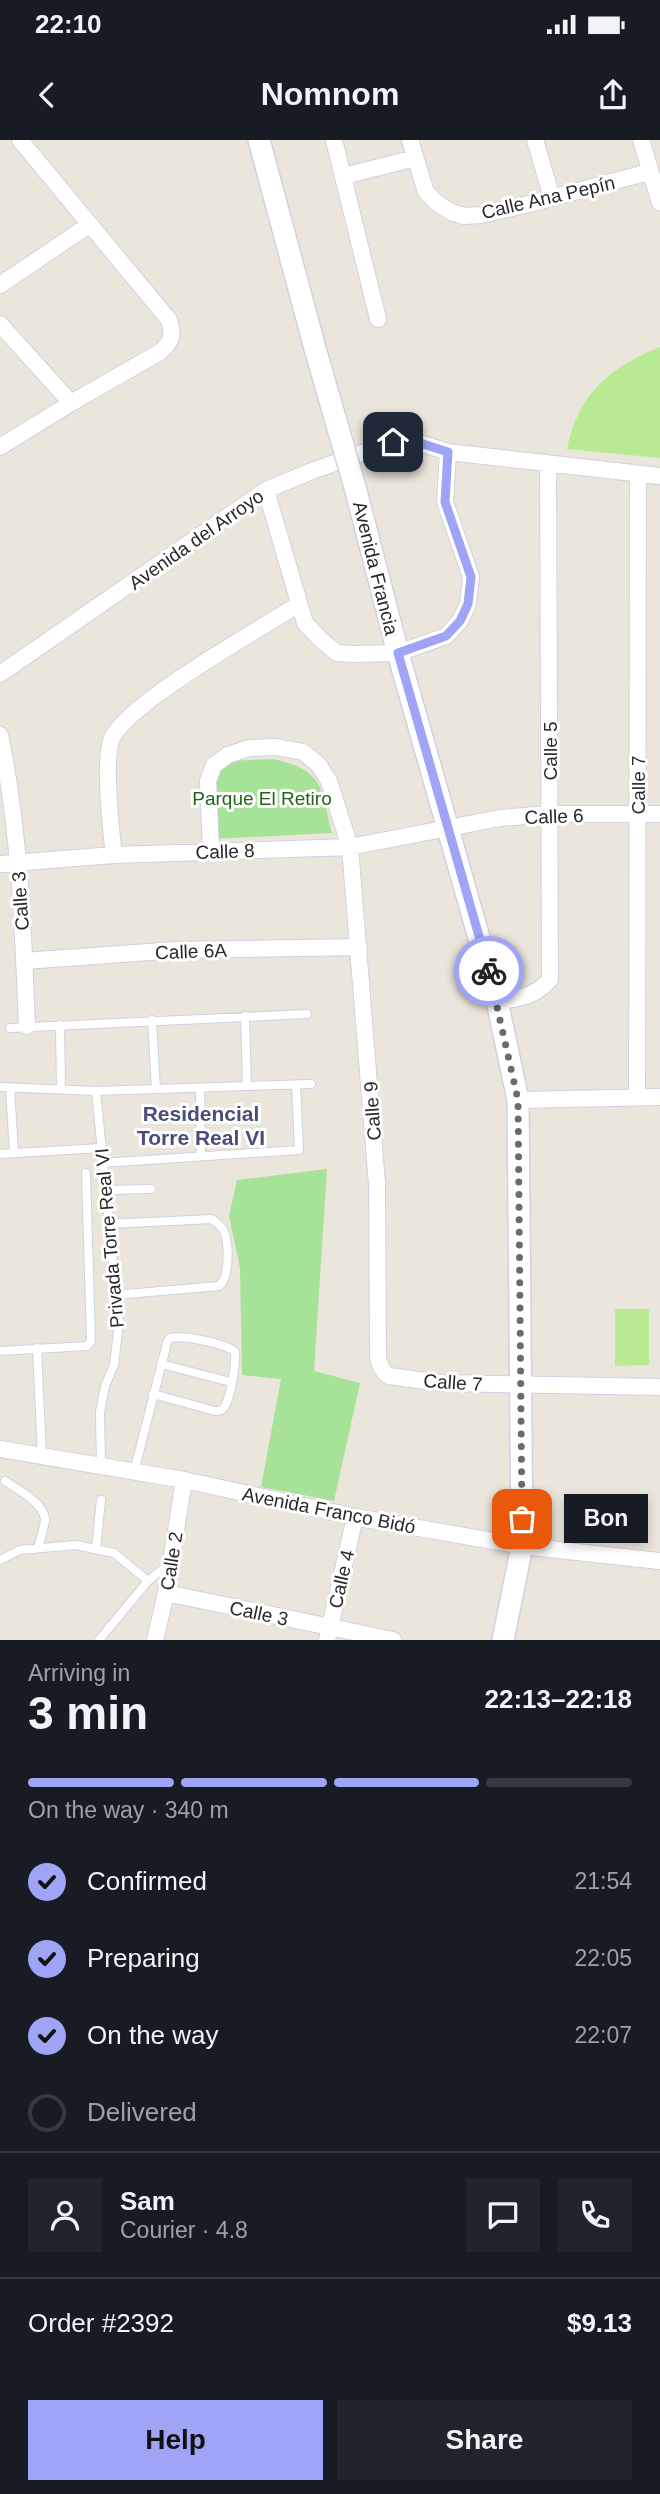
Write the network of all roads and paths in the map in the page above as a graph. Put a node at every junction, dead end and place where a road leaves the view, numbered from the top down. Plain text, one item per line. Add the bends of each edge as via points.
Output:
1 (20, 140) edge
2 (260, 140) edge
3 (334, 140) edge
4 (410, 140) edge
5 (535, 140) edge
6 (641, 140) edge
7 (415, 158) junction
8 (649, 172) junction
9 (344, 176) junction
10 (552, 198) junction
11 (660, 203) edge
12 (89, 225) junction
13 (0, 285) edge
14 (378, 319) dead end
15 (0, 324) edge
16 (71, 403) junction
17 (0, 447) edge
18 (448, 452) junction
19 (548, 463) junction
20 (638, 474) junction
21 (660, 476) edge
22 (266, 490) junction
23 (299, 604) junction
24 (398, 653) junction
25 (0, 674) edge
26 (0, 736) edge
27 (551, 814) junction
28 (638, 814) junction
29 (660, 814) edge
30 (448, 828) junction
31 (350, 847) junction
32 (211, 851) junction
33 (114, 855) junction
34 (18, 862) junction
35 (0, 864) edge
36 (359, 947) junction
37 (24, 961) junction
38 (497, 1001) junction
39 (307, 1014) dead end
40 (245, 1016) junction
41 (152, 1020) junction
42 (60, 1025) junction
43 (27, 1026) junction
44 (10, 1028) dead end
45 (311, 1084) dead end
46 (296, 1085) junction
47 (247, 1086) junction
48 (0, 1087) edge
49 (200, 1087) junction
50 (10, 1088) junction
51 (61, 1089) junction
52 (156, 1089) junction
53 (96, 1091) junction
54 (637, 1096) junction
55 (660, 1097) edge
56 (518, 1100) junction
57 (101, 1147) junction
58 (14, 1153) junction
59 (0, 1154) edge
60 (201, 1156) junction
61 (102, 1163) junction
62 (86, 1174) dead end
63 (151, 1189) dead end
64 (105, 1190) junction
65 (108, 1224) junction
66 (115, 1295) junction
67 (37, 1349) junction
68 (0, 1351) edge
69 (161, 1364) junction
70 (385, 1373) joint
71 (231, 1382) junction
72 (521, 1386) junction
73 (660, 1387) edge
74 (153, 1394) junction
75 (0, 1449) edge
76 (43, 1456) junction
77 (101, 1466) junction
78 (134, 1472) junction
79 (184, 1480) junction
80 (5, 1481) dead end
81 (101, 1500) dead end
82 (355, 1517) junction
83 (522, 1546) junction
84 (38, 1548) junction
85 (96, 1549) junction
86 (0, 1560) edge
87 (172, 1561) junction
88 (660, 1561) edge
89 (148, 1581) junction
90 (166, 1593) junction
91 (328, 1634) edge
92 (99, 1640) edge
93 (155, 1640) edge
94 (393, 1640) edge
95 (503, 1640) edge

1 - 12 street
2 - 24 main road, Avenida Francia, bridge
3 - 9 street
4 - 7 street
5 - 10 street
6 - 8 street
7 - 9 street
7 - 10 street, Calle Ana Pepín via 426,191 451,212 481,215
8 - 10 street, Calle Ana Pepín
8 - 11 street
9 - 14 street
12 - 13 street
12 - 16 street via 169,320 173,337 160,352
15 - 16 street
16 - 17 street
18 - 19 street, Avenida del Arroyo
18 - 22 street, Avenida del Arroyo via 420,443 393,442
18 - 24 street via 445,502 471,577 468,604 446,636
19 - 20 street, Avenida del Arroyo
19 - 27 street, Calle 5
20 - 21 street, Avenida del Arroyo
20 - 28 street, Calle 7
22 - 23 street
22 - 25 street, Avenida del Arroyo
23 - 24 street via 305,623 337,653
23 - 33 street via 124,721 109,752
24 - 30 main road, Avenida Francia
26 - 34 street, Calle 3
27 - 28 street, Calle 6
27 - 30 street, Calle 6
27 - 38 street, Calle 5 via 550,979 535,993
28 - 29 street, Calle 6
28 - 54 street, Calle 7
30 - 31 street, Calle 8
30 - 38 main road, Avenida Francia
31 - 32 street, Calle 8
31 - 32 street via 329,781 318,764 303,752 276,747 249,748 214,765 208,781
31 - 36 street, Calle 9
32 - 33 street, Calle 8
33 - 34 street, Calle 8
34 - 35 street, Calle 8
34 - 37 street, Calle 3
36 - 37 street, Calle 6A via 177,950
36 - 70 street, Calle 9 via 377,1184 378,1357
37 - 43 street, Calle 3
38 - 56 main road, Avenida Francia
39 - 40 lane
40 - 41 lane
40 - 47 lane
41 - 42 lane
41 - 52 lane
42 - 43 lane
42 - 51 lane
43 - 44 lane
45 - 46 lane
46 - 47 lane
46 - 60 lane via 299,1150
47 - 49 lane
48 - 50 lane
49 - 52 lane
49 - 60 lane
50 - 51 lane
50 - 58 lane
51 - 53 lane
52 - 53 lane
53 - 57 lane, Privada Torre Real VI
54 - 55 street
54 - 56 street
56 - 72 main road, Avenida Francia
57 - 58 lane
57 - 61 lane, Privada Torre Real VI
58 - 59 lane
60 - 61 lane
61 - 64 lane, Privada Torre Real VI
62 - 67 lane via 93,1338 87,1346
63 - 64 lane
64 - 65 lane, Privada Torre Real VI
65 - 66 lane, Privada Torre Real VI
65 - 66 lane via 212,1219 224,1231 228,1272 219,1286
66 - 77 lane, Privada Torre Real VI via 119,1323 114,1365 100,1412
67 - 68 lane
67 - 76 lane
69 - 71 lane
69 - 71 lane via 170,1338 228,1347 236,1355
69 - 74 lane
70 - 72 street, Calle 7 via 440,1383
71 - 74 lane via 225,1407 219,1411
72 - 73 street
72 - 83 main road, Avenida Francia
74 - 78 lane
75 - 76 street, Avenida Franco Bidó
76 - 77 street, Avenida Franco Bidó
77 - 78 street, Avenida Franco Bidó
78 - 79 street, Avenida Franco Bidó
79 - 82 street, Avenida Franco Bidó
79 - 87 street, Calle 2
80 - 84 lane via 44,1513
81 - 85 lane
82 - 83 street, Avenida Franco Bidó
82 - 91 street, Calle 4
83 - 88 street, Avenida Franco Bidó
83 - 95 main road, Avenida Francia
84 - 85 lane via 76,1545
84 - 86 lane via 20,1550
85 - 89 lane via 114,1553
87 - 89 lane
87 - 90 street, Calle 2
89 - 92 lane
90 - 91 street, Calle 3
90 - 93 street, Calle 2
91 - 94 street, Calle 3

